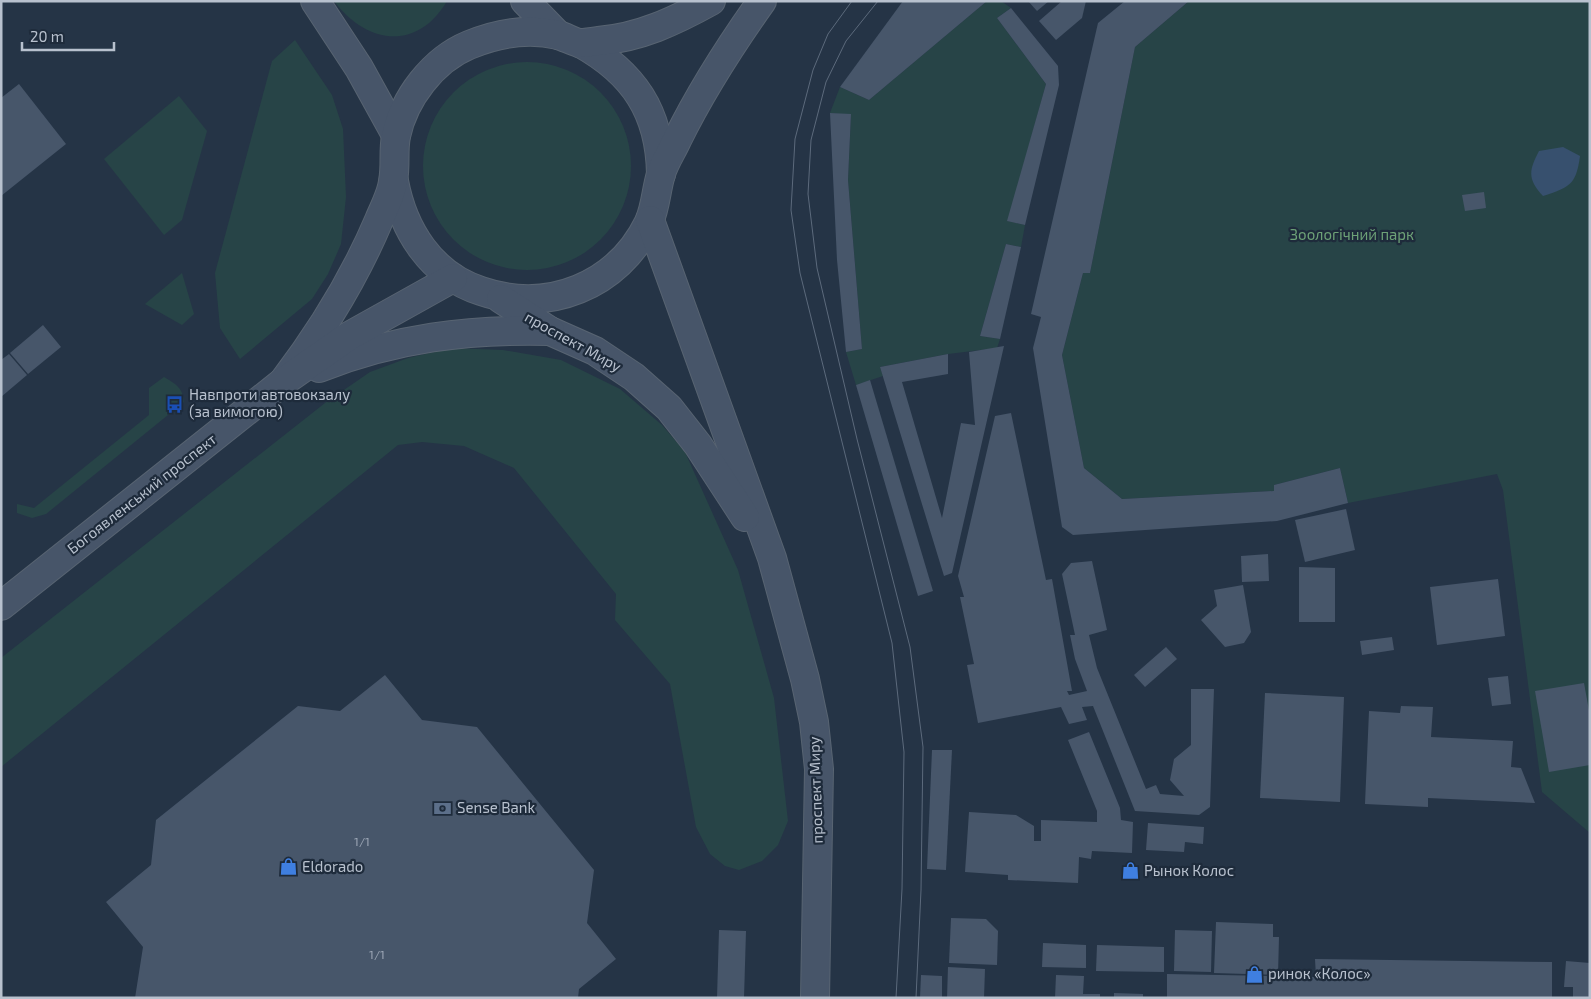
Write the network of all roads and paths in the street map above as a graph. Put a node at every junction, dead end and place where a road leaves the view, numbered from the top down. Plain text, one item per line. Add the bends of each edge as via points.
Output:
1 (315, 1) edge
2 (525, 1) edge
3 (711, 1) edge
4 (762, 1) edge
5 (569, 39) junction
6 (396, 135) junction
7 (661, 174) junction
8 (394, 181) junction
9 (650, 220) junction
10 (453, 278) junction
11 (496, 296) junction
12 (550, 331) junction
13 (283, 382) junction
14 (772, 558) junction
15 (1, 606) edge
16 (814, 998) edge

1 - 6 main road via 360,68
2 - 5 main road
3 - 5 main road, Богоявленський проспект via 650,31 616,40
4 - 7 main road via 708,82
5 - 6 main road, Богоявленський проспект via 534,32 511,32 466,46 435,68 415,92
5 - 7 main road via 600,54 634,86 647,106 655,128
6 - 8 main road, Богоявленський проспект via 392,158
7 - 9 main road
8 - 10 main road via 398,204 411,232 435,264
8 - 13 main road, Богоявленський проспект via 348,287
9 - 11 main road via 625,258 587,286 542,299
9 - 14 main road, проспект Миру
10 - 11 main road
10 - 13 main road, Богоявленський проспект via 348,336
11 - 12 main road, проспект Миру
12 - 13 main road via 495,330 440,335 387,346
12 - 14 main road, проспект Миру via 595,350 634,377 669,408 698,445
13 - 15 main road, Богоявленський проспект
14 - 16 main road, проспект Миру via 805,679 819,769

